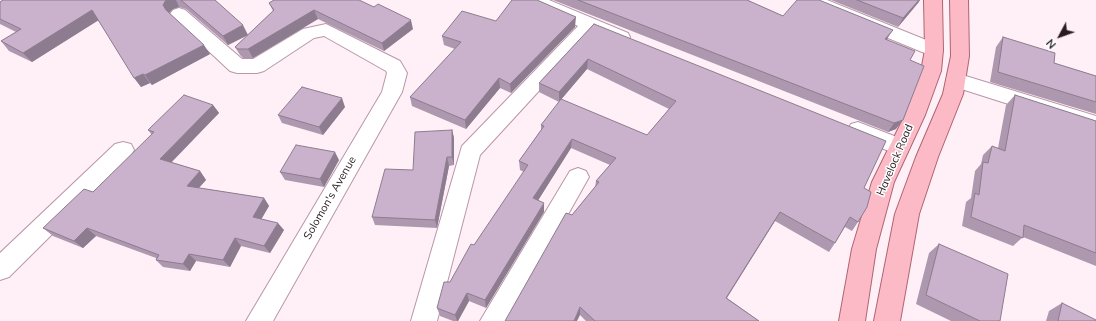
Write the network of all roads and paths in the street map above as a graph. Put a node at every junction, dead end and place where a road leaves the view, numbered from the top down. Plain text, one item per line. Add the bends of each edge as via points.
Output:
1 (534, 0) edge
2 (811, 0) edge
3 (933, 0) edge
4 (959, 0) edge
5 (179, 14) dead end
6 (590, 24) junction
7 (635, 42) edge
8 (934, 50) junction
9 (956, 80) junction
10 (840, 124) edge
11 (1096, 124) edge
12 (899, 147) junction
13 (123, 150) dead end
14 (578, 176) dead end
15 (0, 269) edge
16 (259, 321) edge
17 (424, 321) edge
18 (493, 321) edge
19 (852, 321) edge
20 (887, 321) edge

1 - 6 street
2 - 8 street
3 - 8 main road, Havelock Road
4 - 9 main road via 960,56
5 - 16 street, Solomon's Avenue via 237,66 257,66 309,33 326,30 393,66 397,73 392,92
6 - 7 street
6 - 17 street via 470,152
8 - 12 main road, Havelock Road via 931,71 915,115
9 - 11 street
9 - 20 main road via 907,214
10 - 12 street
12 - 19 main road, Havelock Road via 883,182 864,249
13 - 15 street
14 - 18 street

